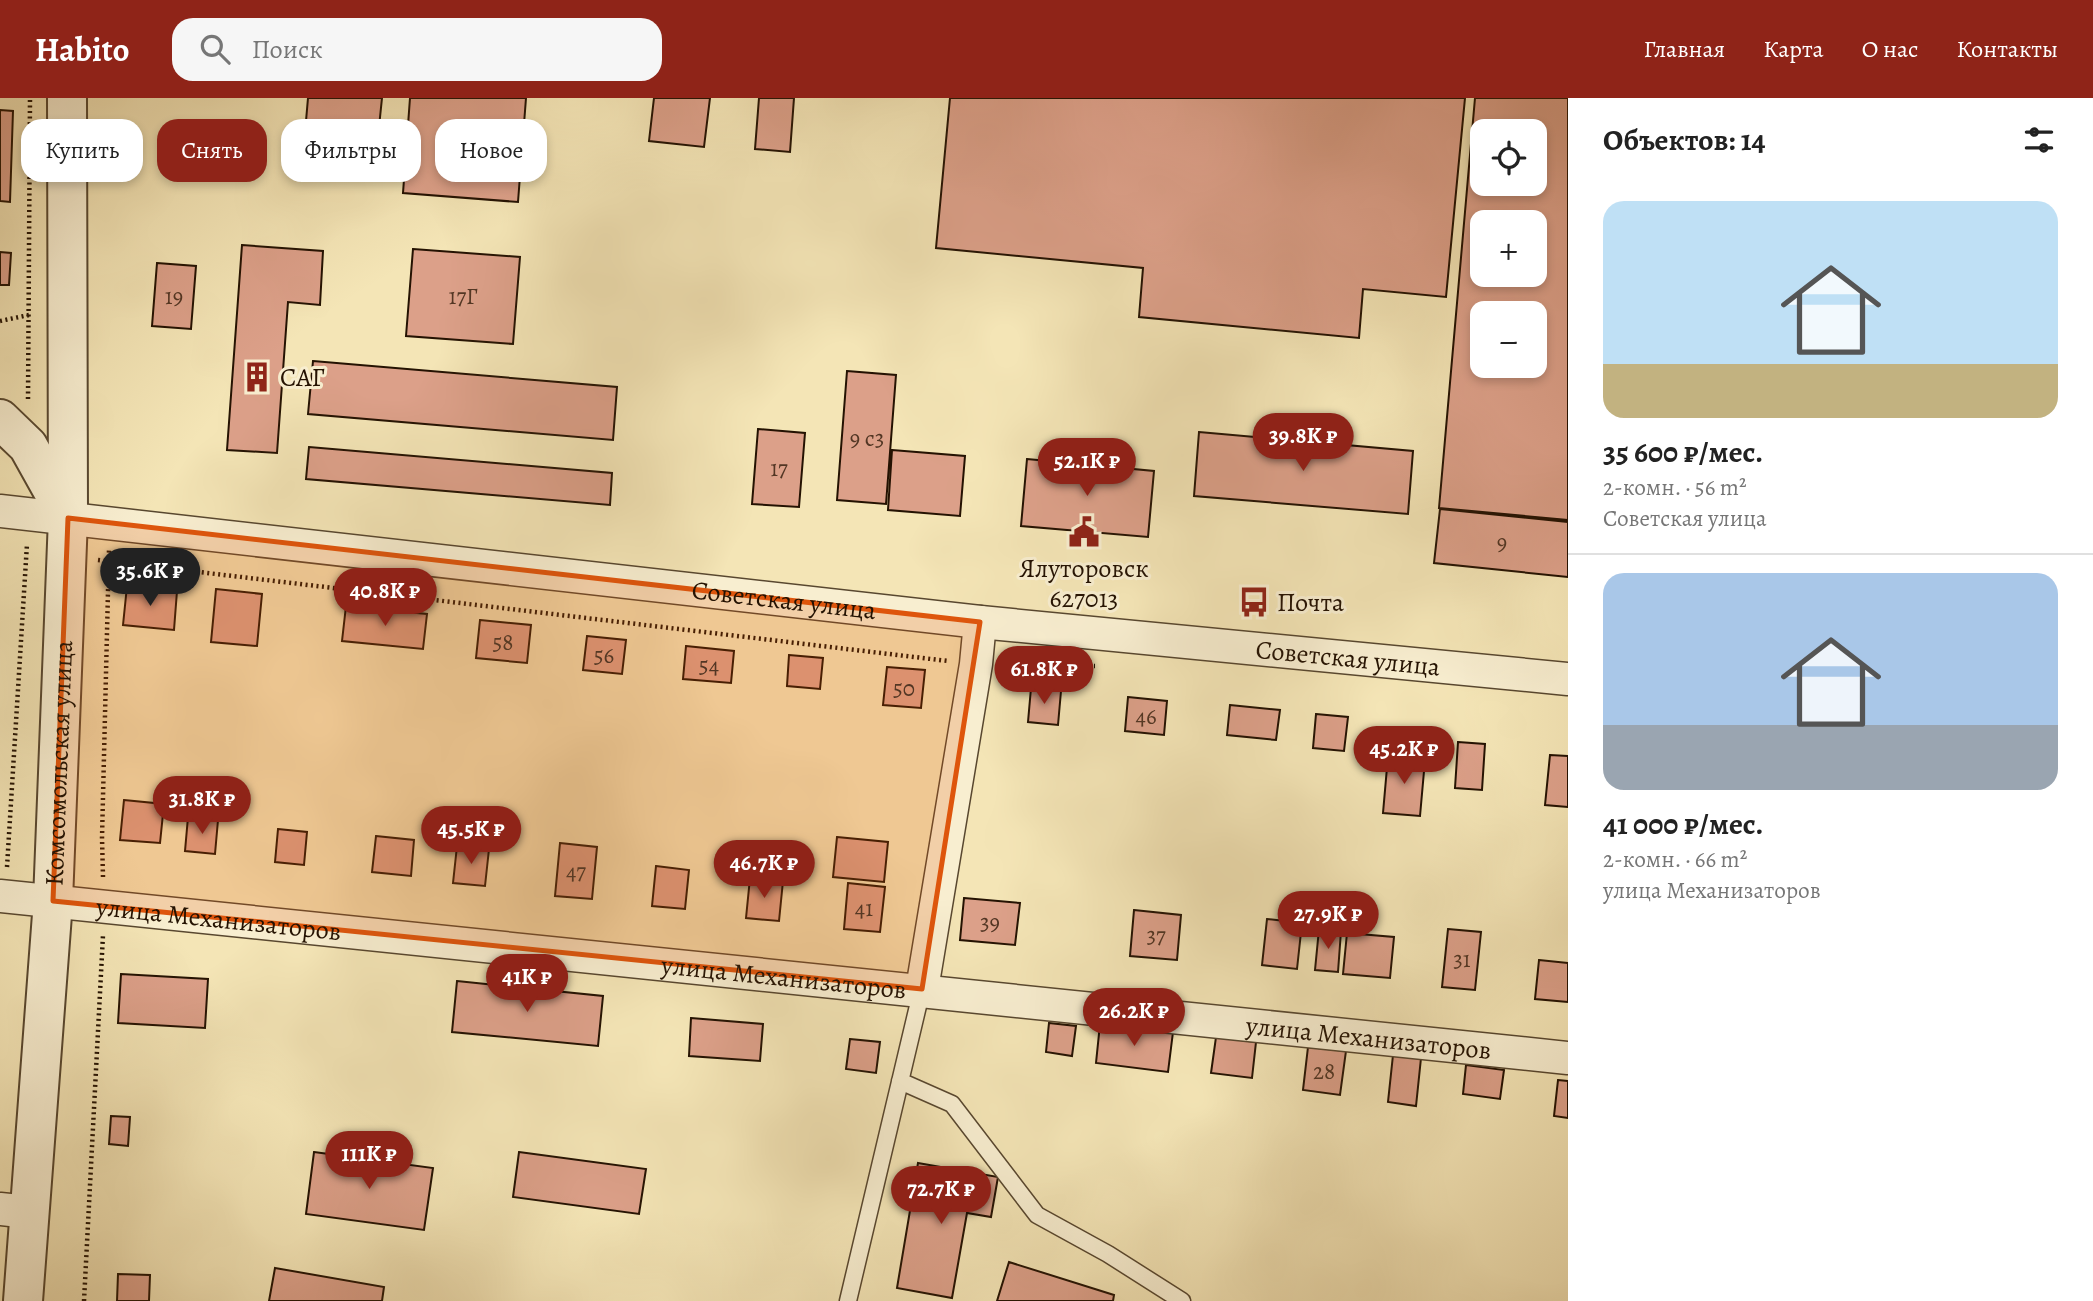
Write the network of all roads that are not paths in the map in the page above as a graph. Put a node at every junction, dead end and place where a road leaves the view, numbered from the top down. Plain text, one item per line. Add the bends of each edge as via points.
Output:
1 (67, 98) edge
2 (0, 419) edge
3 (0, 511) edge
4 (68, 518) junction
5 (980, 622) junction
6 (1568, 678) edge
7 (0, 895) edge
8 (53, 901) junction
9 (922, 989) junction
10 (1568, 1058) edge
11 (900, 1081) junction
12 (15, 1210) edge
13 (23, 1301) edge
14 (848, 1301) edge
15 (1182, 1301) edge

1 - 4 street, Комсомольская улица
2 - 4 street via 28,446
3 - 4 street, Советская улица
4 - 5 street, Советская улица
4 - 8 street, Комсомольская улица
5 - 6 street, Советская улица
5 - 9 street
7 - 8 street, улица Механизаторов
8 - 9 street, улица Механизаторов
8 - 12 street, Комсомольская улица
9 - 10 street, улица Механизаторов
9 - 11 lane
11 - 14 lane
11 - 15 lane via 953,1104 1037,1215
12 - 13 street, Комсомольская улица

